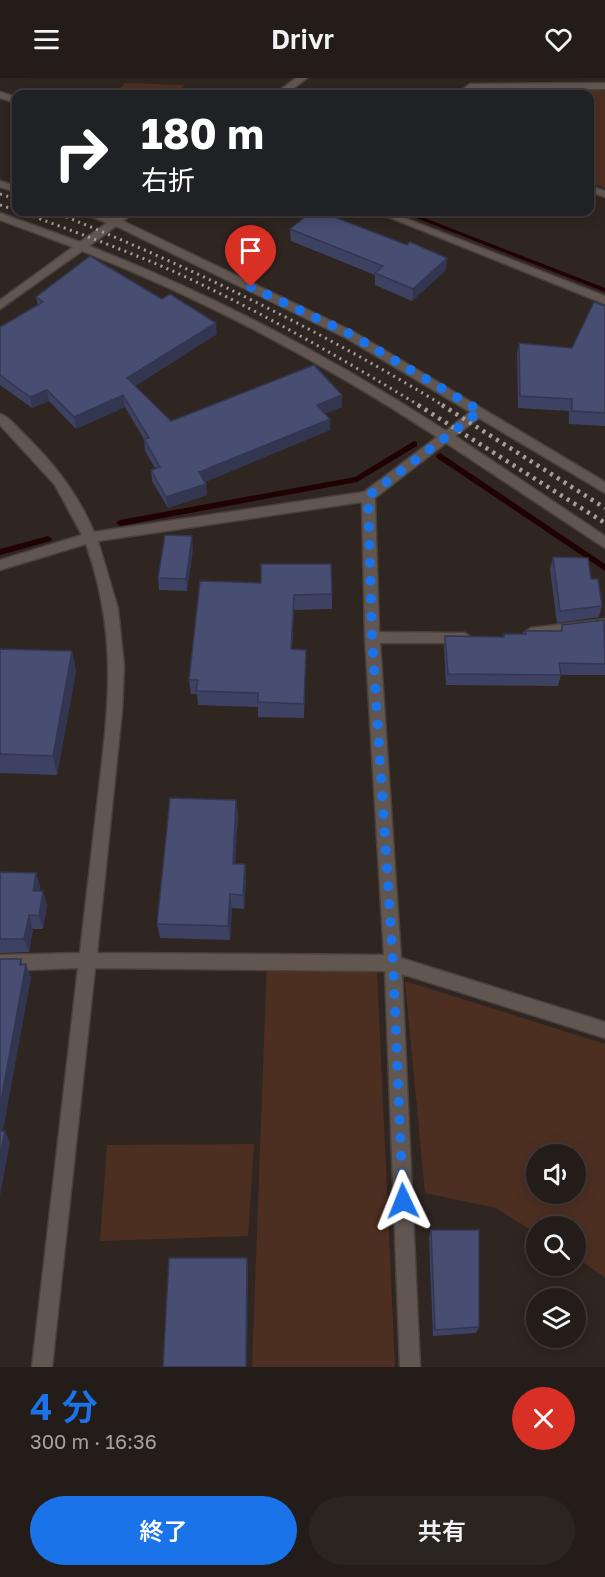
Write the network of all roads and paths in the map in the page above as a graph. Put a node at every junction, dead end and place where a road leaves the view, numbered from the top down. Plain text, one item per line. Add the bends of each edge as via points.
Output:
1 (302, 78) edge
2 (605, 86) edge
3 (286, 90) edge
4 (467, 90) edge
5 (0, 216) edge
6 (97, 216) edge
7 (124, 216) edge
8 (391, 216) edge
9 (116, 222) junction
10 (82, 245) junction
11 (605, 300) edge
12 (0, 305) edge
13 (480, 411) junction
14 (0, 418) edge
15 (445, 437) junction
16 (603, 484) edge
17 (368, 496) junction
18 (91, 537) junction
19 (605, 543) edge
20 (0, 564) edge
21 (605, 624) edge
22 (517, 635) edge
23 (372, 637) junction
24 (484, 638) edge
25 (89, 960) junction
26 (0, 963) edge
27 (393, 963) junction
28 (605, 1029) edge
29 (42, 1367) edge
30 (410, 1367) edge

1 - 3 street
2 - 4 street
5 - 10 street
6 - 9 street
7 - 9 street
8 - 11 street
9 - 10 street
9 - 13 street via 350,334
10 - 12 street
10 - 15 street via 261,327 354,379
13 - 15 street
13 - 16 street
14 - 18 street via 61,483
15 - 17 street
15 - 19 street
17 - 18 street
17 - 23 street
18 - 20 street
18 - 25 street via 106,589 116,650 115,711
21 - 22 street
23 - 24 street
23 - 27 street
25 - 26 street
25 - 27 street
25 - 29 street
27 - 28 street
27 - 30 street

